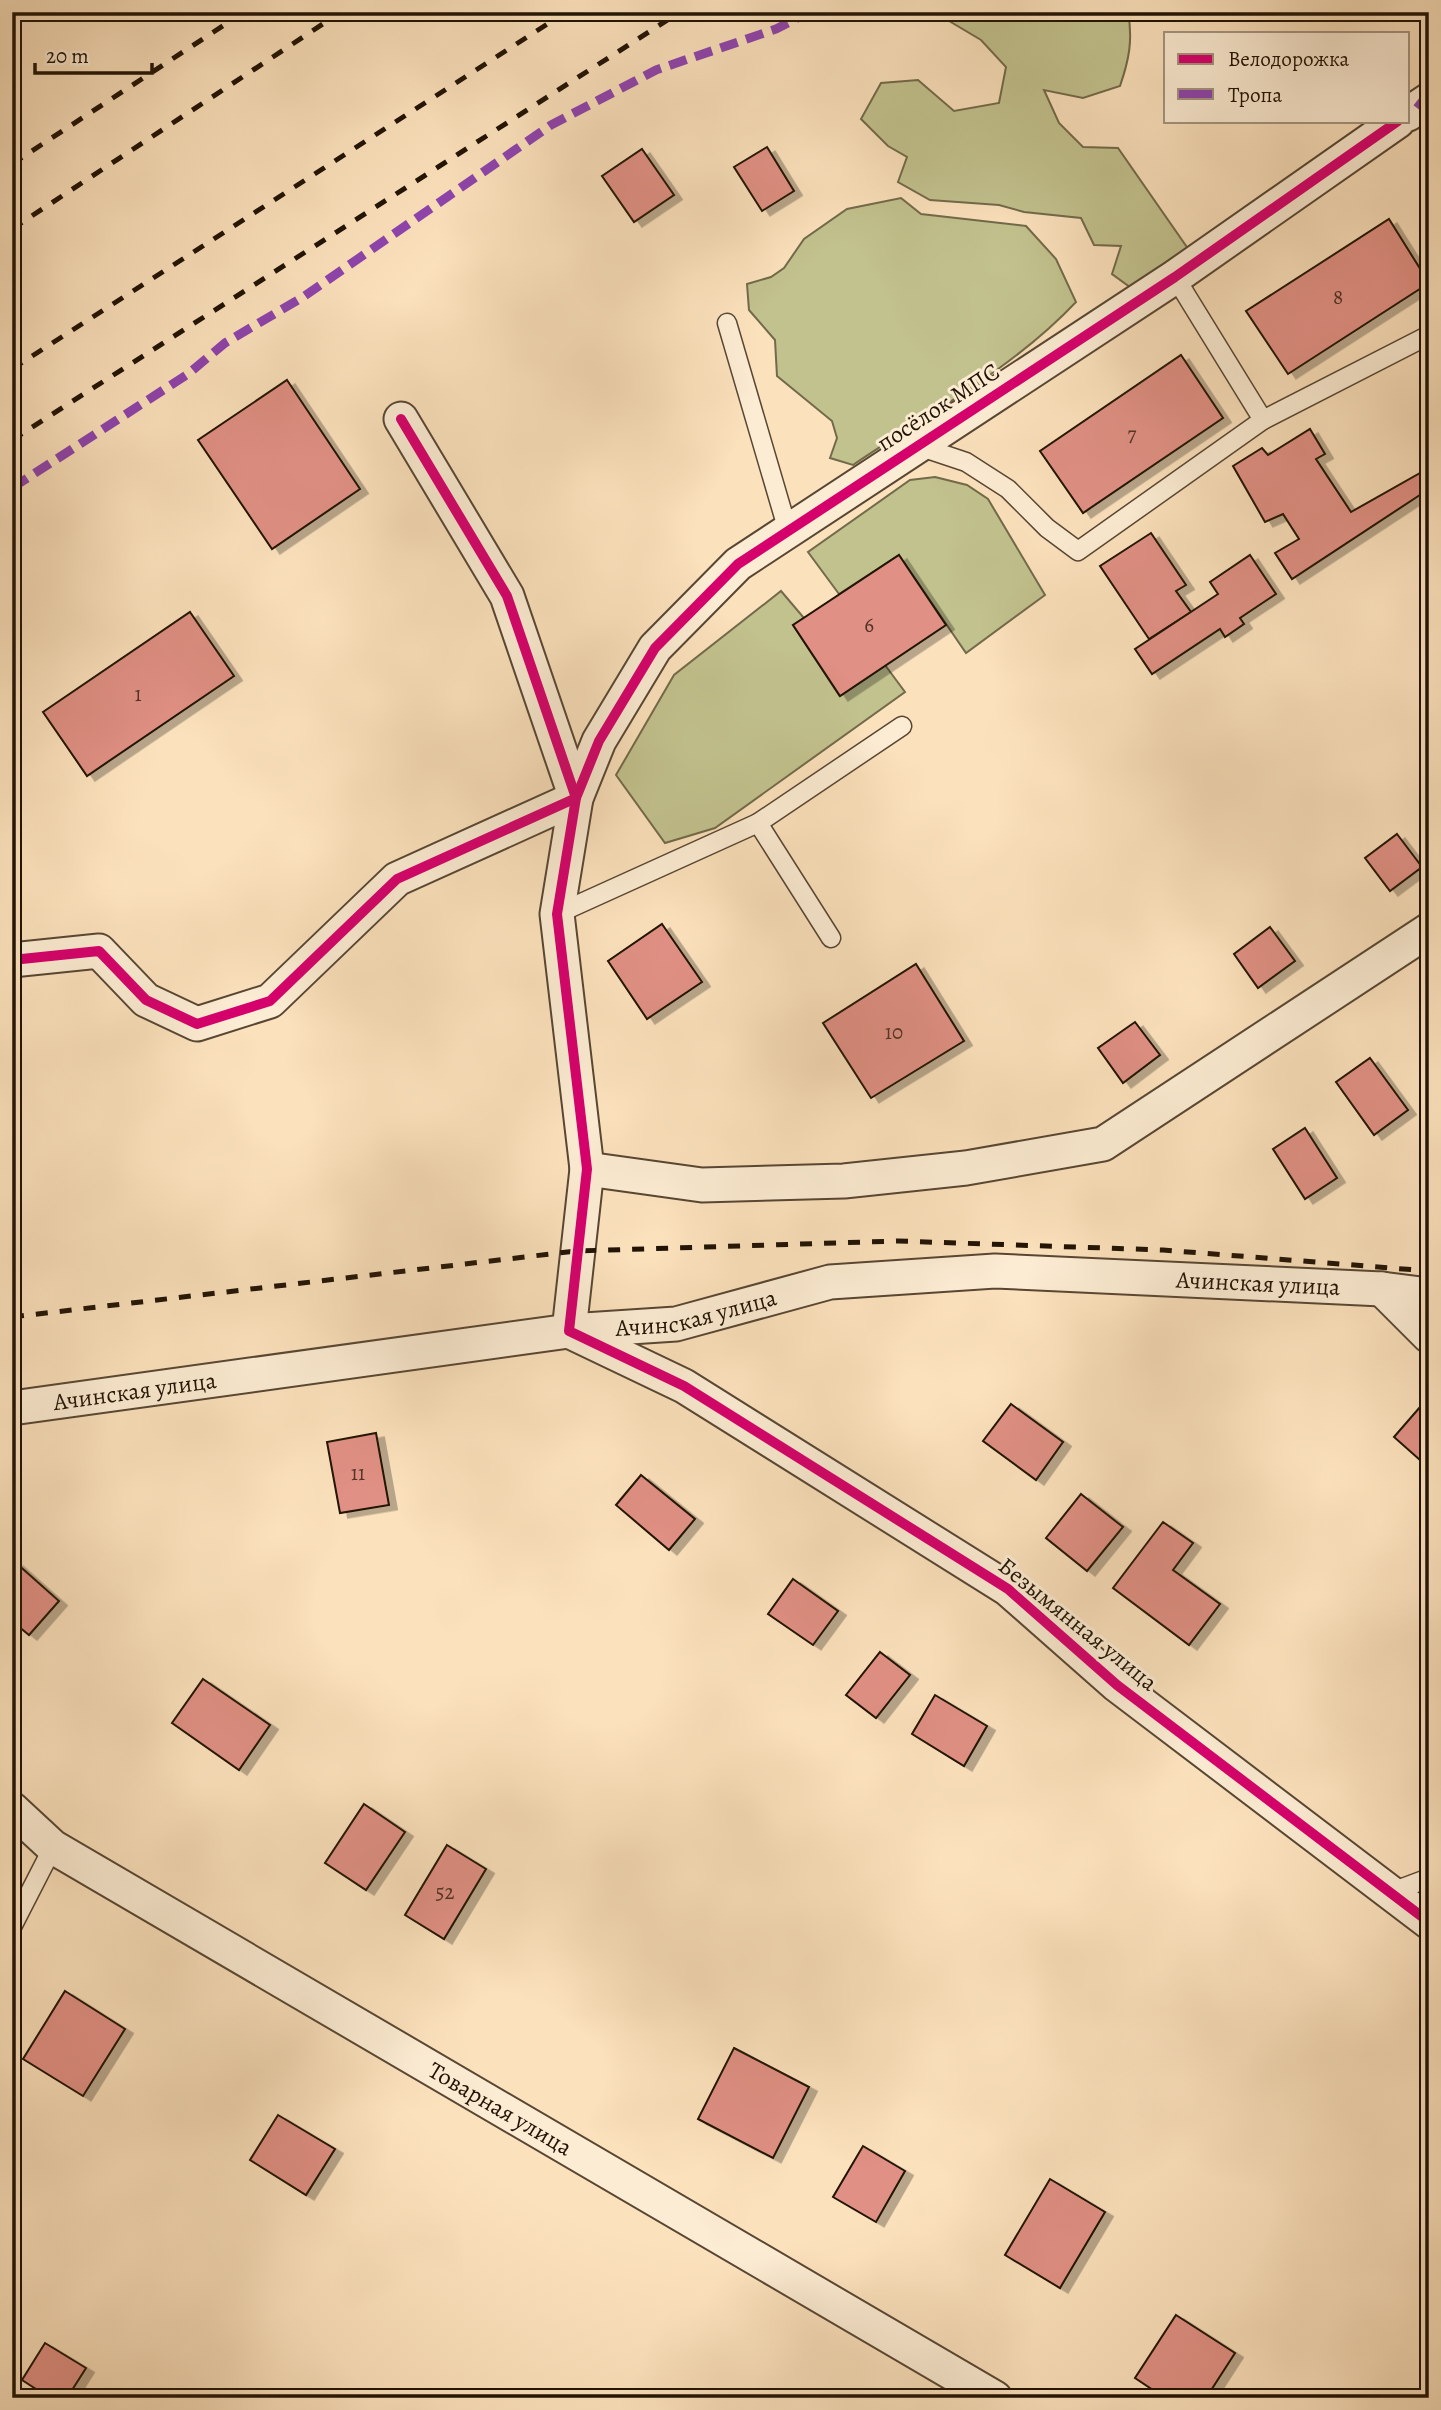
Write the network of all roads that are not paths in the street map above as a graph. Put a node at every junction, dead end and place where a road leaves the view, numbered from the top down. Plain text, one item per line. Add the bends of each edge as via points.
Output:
1 (1429, 100) edge
2 (1410, 113) edge
3 (1397, 122) edge
4 (1175, 277) junction
5 (727, 323) dead end
6 (1429, 335) edge
7 (401, 419) dead end
8 (1263, 420) junction
9 (918, 446) junction
10 (788, 531) junction
11 (902, 726) dead end
12 (576, 798) junction
13 (758, 823) junction
14 (557, 914) junction
15 (1429, 930) edge
16 (831, 938) dead end
17 (12, 960) edge
18 (587, 1169) junction
19 (1381, 1289) junction
20 (1429, 1295) edge
21 (569, 1331) junction
22 (1429, 1336) edge
23 (12, 1408) edge
24 (12, 1809) edge
25 (53, 1847) junction
26 (1429, 1878) edge
27 (1389, 1893) junction
28 (1429, 1922) edge
29 (12, 1927) edge
30 (995, 2398) edge

1 - 2 street
3 - 4 street, посёлок МПС
4 - 8 lane
4 - 9 street, посёлок МПС
5 - 10 lane
6 - 8 lane
7 - 12 street via 508,596
8 - 9 lane via 1078,551 1008,489 965,462
9 - 10 street, посёлок МПС
10 - 12 street, посёлок МПС via 738,564 655,648 599,741
11 - 13 lane
12 - 14 street, посёлок МПС
12 - 17 street via 397,879 270,1001 197,1024 146,1000 99,951
13 - 14 lane
13 - 16 lane
14 - 18 street, посёлок МПС
15 - 18 street via 1103,1144 966,1168 844,1181 702,1185
18 - 21 street, посёлок МПС
19 - 20 street, Ачинская улица
19 - 21 street, Ачинская улица via 995,1271 830,1282 676,1324
19 - 22 street
21 - 23 street, Ачинская улица
21 - 27 street, Безымянная улица via 684,1386 1008,1589 1117,1685
24 - 25 street, Товарная улица
25 - 29 lane
25 - 30 street, Товарная улица
26 - 27 lane
27 - 28 street, Безымянная улица

